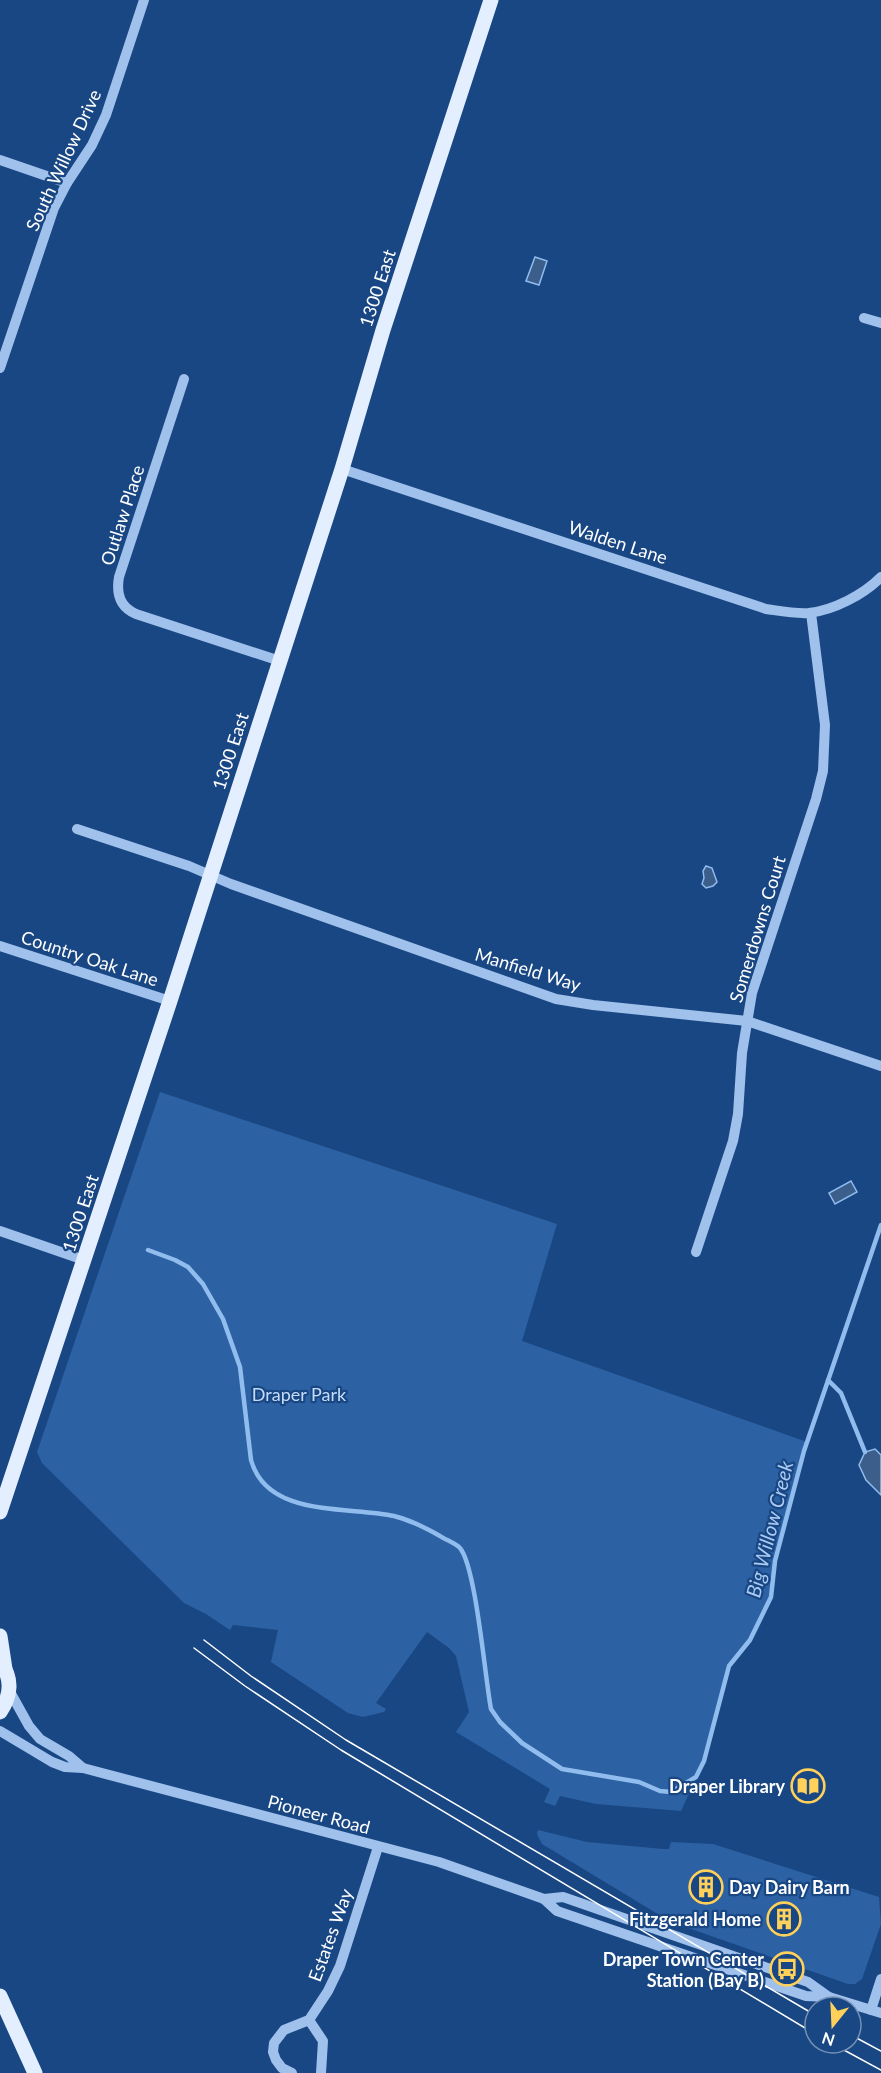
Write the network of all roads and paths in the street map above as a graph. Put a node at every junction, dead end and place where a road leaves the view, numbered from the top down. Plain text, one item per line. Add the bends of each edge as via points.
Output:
1 (144, 0) edge
2 (491, 0) edge
3 (0, 160) edge
4 (67, 183) junction
5 (864, 318) dead end
6 (881, 323) edge
7 (4, 341) edge
8 (0, 368) edge
9 (184, 379) dead end
10 (342, 468) junction
11 (881, 577) edge
12 (811, 613) junction
13 (280, 661) junction
14 (77, 829) dead end
15 (210, 875) junction
16 (0, 946) edge
17 (170, 1001) junction
18 (747, 1021) junction
19 (881, 1066) edge
20 (0, 1231) edge
21 (696, 1252) dead end
22 (84, 1260) junction
23 (0, 1512) edge
24 (0, 1636) edge
25 (3, 1666) edge
26 (9, 1690) junction
27 (0, 1712) edge
28 (0, 1731) edge
29 (83, 1768) junction
30 (378, 1847) junction
31 (544, 1899) junction
32 (881, 1979) edge
33 (803, 1995) edge
34 (826, 1995) edge
35 (0, 1996) edge
36 (876, 2012) edge
37 (309, 2020) junction
38 (35, 2073) edge
39 (292, 2073) edge
40 (321, 2073) edge

1 - 4 street, South Willow Drive via 106,116
2 - 10 main road, 1300 East
3 - 4 street
4 - 7 street, South Willow Drive
5 - 6 street
7 - 8 street, South Willow Drive
9 - 13 street, Outlaw Place via 119,577 120,601 136,614
10 - 12 street, Walden Lane via 766,609
10 - 13 main road, 1300 East
11 - 12 street, Walden Lane via 847,600
12 - 18 street, Somerdowns Court via 825,725 823,771 752,993
13 - 15 main road, 1300 East
14 - 15 street, Manfield Way
15 - 17 main road, 1300 East
15 - 18 street, Manfield Way via 556,999
16 - 17 street, Country Oak Lane
17 - 22 main road, 1300 East
18 - 19 street, Manfield Way
18 - 21 street, Somerdowns Court via 733,1141
20 - 22 street
22 - 23 main road, 1300 East
24 - 25 main road
25 - 26 main road
26 - 27 main road
26 - 29 street, Pioneer Road via 40,1739
28 - 29 street, Pioneer Road via 52,1762
29 - 30 street, Pioneer Road
30 - 31 street, Pioneer Road via 439,1862
30 - 37 street, Estates Way via 340,1966
31 - 33 street, Pioneer Road via 557,1911
31 - 34 street, Pioneer Road via 563,1897 808,1982
32 - 36 street
35 - 38 main road
37 - 39 street via 284,2030 274,2043 276,2060
37 - 40 street via 323,2041

